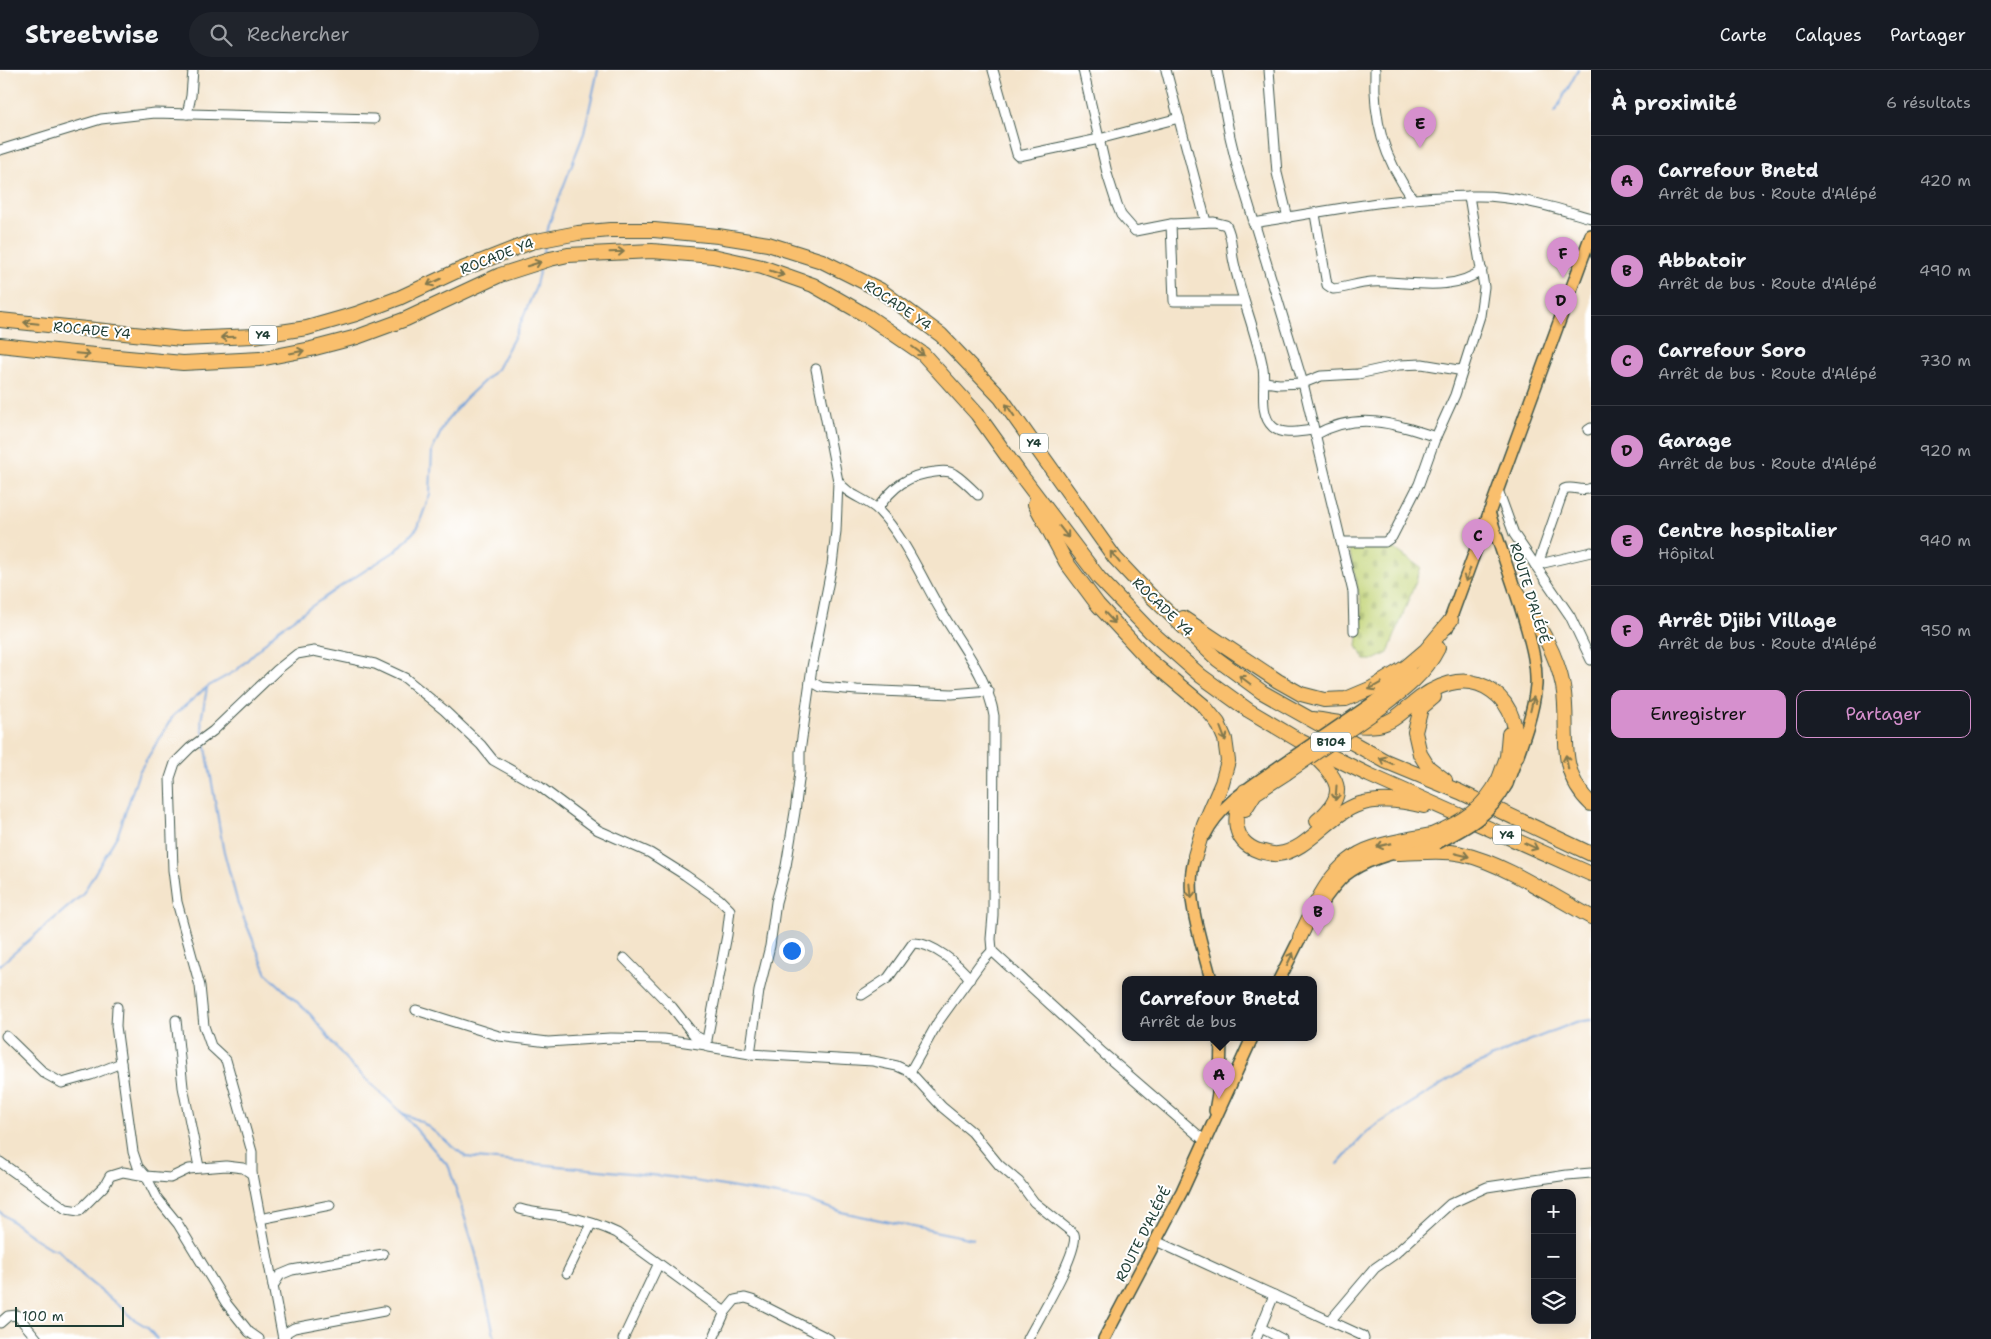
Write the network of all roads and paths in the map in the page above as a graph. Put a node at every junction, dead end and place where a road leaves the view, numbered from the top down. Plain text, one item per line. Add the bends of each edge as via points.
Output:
1 (193, 70) edge
2 (993, 70) edge
3 (1083, 70) edge
4 (1166, 70) edge
5 (1217, 70) edge
6 (1269, 70) edge
7 (1375, 70) edge
8 (188, 114) junction
9 (1179, 118) junction
10 (374, 119) dead end
11 (1099, 139) junction
12 (0, 150) edge
13 (1470, 196) junction
14 (1413, 199) junction
15 (1315, 214) junction
16 (1288, 218) junction
17 (1591, 218) edge
18 (1206, 222) junction
19 (1253, 223) junction
20 (1171, 224) junction
21 (1591, 235) edge
22 (1482, 270) junction
23 (1243, 300) junction
24 (0, 320) edge
25 (0, 345) edge
26 (1463, 368) junction
27 (816, 369) dead end
28 (1264, 382) junction
29 (1303, 383) junction
30 (1314, 432) junction
31 (1436, 437) junction
32 (1020, 474) junction
33 (838, 481) junction
34 (1591, 488) edge
35 (1498, 490) junction
36 (978, 495) dead end
37 (877, 509) junction
38 (1489, 512) junction
39 (1341, 542) junction
40 (1591, 552) edge
41 (1537, 564) junction
42 (1516, 590) junction
43 (1149, 594) junction
44 (1451, 620) junction
45 (1354, 631) dead end
46 (1438, 648) joint
47 (1591, 660) edge
48 (810, 681) junction
49 (988, 691) junction
50 (1308, 719) junction
51 (1300, 741) junction
52 (1517, 755) junction
53 (1283, 769) junction
54 (1503, 781) junction
55 (1245, 791) junction
56 (1460, 792) junction
57 (1591, 804) edge
58 (1458, 814) junction
59 (1434, 839) junction
60 (1396, 853) junction
61 (1591, 854) edge
62 (1195, 856) junction
63 (1591, 874) edge
64 (1591, 917) edge
65 (1300, 937) junction
66 (992, 951) junction
67 (624, 958) dead end
68 (1210, 976) edge
69 (1281, 976) edge
70 (970, 979) junction
71 (862, 995) dead end
72 (117, 1007) dead end
73 (416, 1010) dead end
74 (176, 1020) dead end
75 (6, 1036) dead end
76 (1221, 1041) edge
77 (1251, 1041) edge
78 (706, 1043) junction
79 (750, 1054) junction
80 (121, 1063) junction
81 (910, 1072) junction
82 (1206, 1142) junction
83 (0, 1162) edge
84 (199, 1167) junction
85 (1591, 1173) edge
86 (252, 1174) junction
87 (146, 1176) junction
88 (330, 1205) dead end
89 (520, 1209) dead end
90 (260, 1219) junction
91 (591, 1224) junction
92 (1156, 1241) junction
93 (382, 1254) dead end
94 (658, 1265) junction
95 (567, 1273) dead end
96 (273, 1286) junction
97 (1274, 1295) junction
98 (384, 1311) dead end
99 (726, 1312) junction
100 (1330, 1321) junction
101 (0, 1322) edge
102 (1260, 1328) junction
103 (37, 1339) edge
104 (259, 1339) edge
105 (283, 1339) edge
106 (623, 1339) edge
107 (713, 1339) edge
108 (829, 1339) edge
109 (1028, 1339) edge
110 (1104, 1339) edge
111 (1256, 1339) edge
112 (1282, 1339) edge
113 (1364, 1339) edge

1 - 8 street
2 - 11 street via 1018,155
3 - 11 street
4 - 9 street
5 - 19 street via 1230,137
6 - 16 street via 1277,173
7 - 14 street via 1374,102 1379,131 1402,184
8 - 10 street
8 - 12 street via 155,113 101,119
9 - 11 street
9 - 18 street
11 - 20 street via 1117,205 1132,230 1138,232
13 - 14 street
13 - 17 street via 1512,199
13 - 22 street
14 - 15 street
15 - 16 street
15 - 22 street via 1330,288 1374,282 1420,284 1465,281
16 - 19 street
18 - 20 street
18 - 23 street via 1223,223 1228,228
19 - 29 street
20 - 23 street via 1174,300
21 - 35 main road, B104
22 - 26 street via 1483,302
23 - 28 street
43 -> 24 highway, ROCADE Y4 / Y4 via 1115,558 1001,398 941,335 880,290 822,261 768,244 654,230 578,233 511,248 356,314 307,328 254,336 182,339
25 -> 32 highway, ROCADE Y4 / Y4 via 183,363 260,359 357,337 406,319 500,275 550,259 568,255 652,251 713,256 762,267 813,285 869,317 923,354 977,414
26 - 29 street via 1399,365 1358,374 1322,376
26 - 31 street
27 - 33 street
28 - 29 street
28 - 30 street via 1264,411 1272,427 1280,431
29 - 30 street
30 - 31 street via 1344,423 1371,421
30 - 39 street
31 - 39 street via 1419,484 1390,540
32 -> 51 highway, ROCADE Y4 / Y4 via 1099,578 1150,631 1201,676 1248,710
32 -> 62 highway via 1066,562 1098,605 1149,660 1204,706 1218,723 1225,739 1228,761
33 - 37 street
33 - 48 street via 832,565
34 - 41 street via 1564,490
35 - 38 main road, B104
35 - 41 street via 1514,534
36 - 37 street via 954,474 922,473 894,489
37 - 49 street via 908,551
38 - 42 main road, ROUTE D'ALÉPÉ
38 -> 44 main road, B104
39 - 45 street via 1353,592
40 - 41 street
41 - 47 street via 1570,616
52 -> 42 main road, ROUTE D'ALÉPÉ via 1533,705 1536,684 1534,655
57 -> 42 highway via 1571,777 1566,763 1563,687 1555,658
44 -> 43 highway via 1426,650 1406,667 1372,688 1346,699 1324,700 1301,694 1278,681
50 -> 43 highway, ROCADE Y4 / Y4 via 1262,692 1217,659
44 - 46 main road, B104
46 - 53 highway, B104, bridge via 1423,672 1405,689
48 - 49 street via 821,687 858,690 952,694
48 - 79 street via 795,812
49 - 66 street via 994,716
50 - 52 highway via 1378,725 1391,720 1439,686 1472,681 1497,694 1507,708 1514,721
56 -> 50 highway, ROCADE Y4 / Y4 via 1385,761
51 -> 53 highway via 1336,780 1335,802 1331,810 1291,842 1267,845 1255,841 1246,832 1244,813 1247,803
51 - 58 highway, ROCADE Y4 / Y4
52 - 54 main road, ROUTE D'ALÉPÉ
53 - 55 main road, B104
54 - 56 highway via 1510,738 1506,717 1494,699 1466,687 1451,688 1421,708 1415,732 1420,754 1428,767
54 - 59 highway, bridge via 1477,810
55 - 58 highway via 1236,814 1240,835 1250,848 1277,854 1304,843 1358,805 1373,801 1407,802
55 - 62 main road, B104 via 1208,828
56 - 61 highway, ROCADE Y4 / Y4
58 -> 63 highway, ROCADE Y4 / Y4
59 - 60 main road
59 -> 65 highway via 1378,846 1341,866 1318,898
60 -> 64 highway via 1443,852 1487,862
60 - 65 main road via 1361,864 1344,876
62 -> 68 main road, B104 via 1192,901
69 -> 65 main road
66 - 70 street
66 - 82 street
67 - 78 street via 672,1007 694,1035
70 - 71 street via 947,958 922,943 913,943 888,978
70 - 81 street via 938,1022
72 - 80 street
73 - 78 street via 499,1036 548,1042 610,1038
74 - 84 street via 183,1087
75 - 80 street via 44,1074 62,1083
76 - 82 main road, ROUTE D'ALÉPÉ via 1220,1082
77 - 82 main road, ROUTE D'ALÉPÉ
78 - 79 street via 726,1051
78 - 86 street via 730,910 719,899 650,853 598,830 539,786 493,760 482,745 405,678 375,664 314,651 297,654 180,758 174,764 170,778 177,902 200,986 204,1026 211,1046 226,1060 252,1152
79 - 81 street via 873,1061
80 - 87 street via 133,1152 138,1167
81 - 109 street via 942,1107 972,1132 1034,1202 1074,1234 1075,1244 1069,1262
82 - 92 main road, ROUTE D'ALÉPÉ
83 - 87 street via 66,1209 79,1211 110,1176 123,1172
84 - 86 street via 243,1168
84 - 87 street via 170,1178
85 - 100 street via 1486,1187 1450,1204 1375,1268
86 - 90 street
87 - 104 street via 226,1303 248,1332
88 - 90 street
89 - 91 street via 533,1214 567,1216
90 - 96 street
91 - 94 street via 617,1233
91 - 95 street
92 - 97 street
92 - 110 main road, ROUTE D'ALÉPÉ
93 - 96 street via 292,1270 280,1275
94 - 99 street
94 - 106 street
96 - 105 street
97 - 100 street
97 - 102 street
98 - 105 street via 294,1328
99 - 107 street
99 - 108 street via 735,1300 745,1298
100 - 113 street
101 - 103 street via 8,1316 17,1315
102 - 111 street
102 - 112 street

